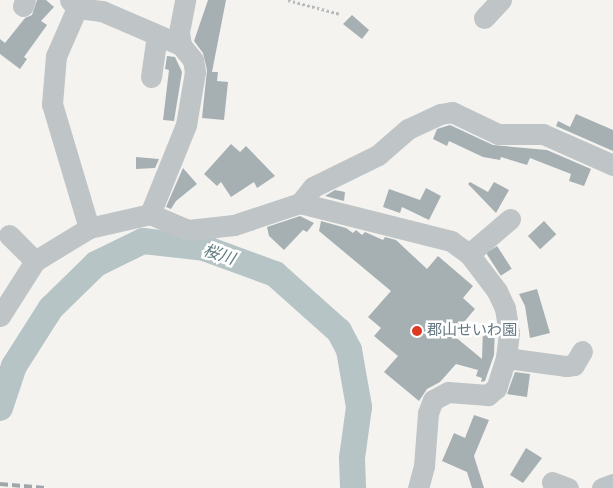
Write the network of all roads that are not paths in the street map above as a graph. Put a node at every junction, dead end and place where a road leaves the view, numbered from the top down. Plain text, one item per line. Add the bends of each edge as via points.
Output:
1 (185, 0) edge
2 (501, 0) edge
3 (74, 4) edge
4 (104, 5) edge
5 (484, 18) dead end
6 (156, 35) junction
7 (181, 45) junction
8 (151, 77) dead end
9 (613, 165) edge
10 (300, 203) junction
11 (150, 214) junction
12 (510, 219) dead end
13 (89, 228) junction
14 (10, 235) dead end
15 (470, 254) junction
16 (35, 261) junction
17 (0, 316) edge
18 (582, 351) dead end
19 (506, 358) junction
20 (613, 484) edge
21 (418, 488) edge
22 (602, 488) edge

1 - 7 street via 179,32
2 - 5 street
3 - 4 street
3 - 13 street via 56,56 52,104
4 - 6 street
6 - 7 street
6 - 8 street
7 - 11 street via 193,60 195,72 194,130
9 - 10 street via 543,134 498,134 452,112 421,121 378,155 313,187
10 - 11 street via 216,229 188,230
10 - 15 street via 439,237
11 - 13 street
12 - 15 street
13 - 16 street
14 - 16 street
15 - 19 street via 497,291 505,308 509,334
16 - 17 street
18 - 19 street via 574,365
19 - 21 street via 496,388 488,395 448,392 437,396 430,404 424,466
20 - 22 street

